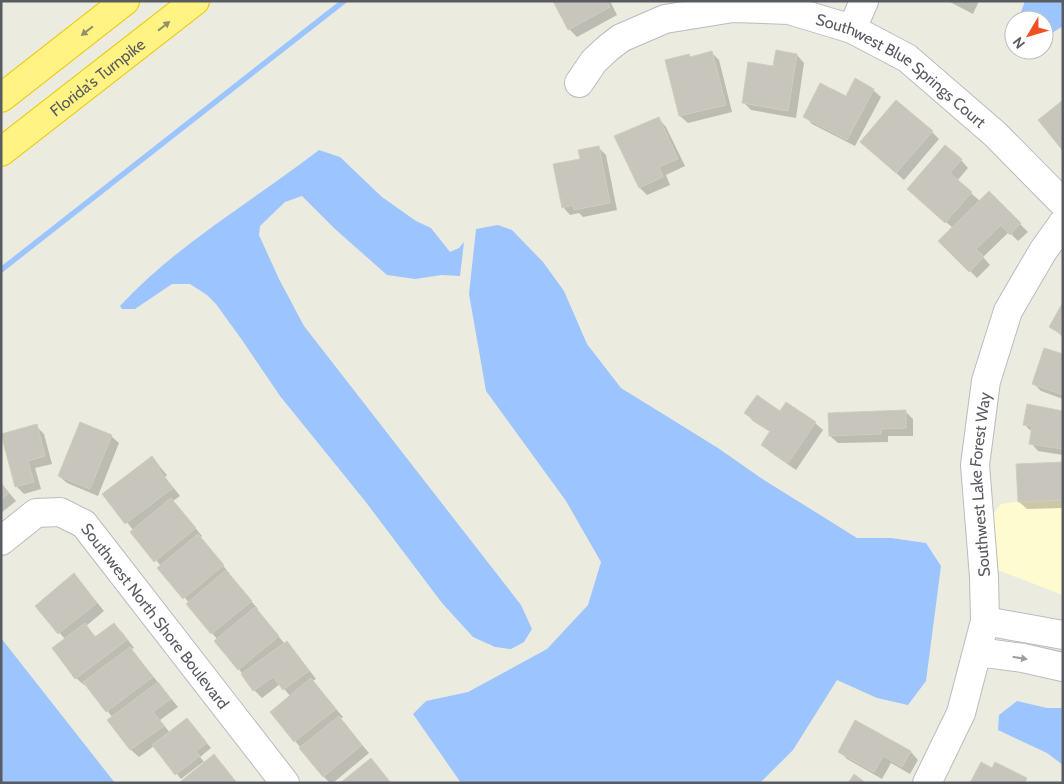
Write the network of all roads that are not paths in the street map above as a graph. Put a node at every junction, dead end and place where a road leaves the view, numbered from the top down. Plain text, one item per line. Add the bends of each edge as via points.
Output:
1 (126, 1) edge
2 (195, 1) edge
3 (864, 1) edge
4 (852, 29) junction
5 (579, 82) dead end
6 (1, 98) edge
7 (1, 152) edge
8 (1063, 203) edge
9 (1063, 223) edge
10 (1, 541) edge
11 (985, 621) junction
12 (1063, 635) edge
13 (978, 652) junction
14 (1063, 667) edge
15 (285, 783) edge
16 (927, 783) edge

1 -> 6 highway
7 -> 2 highway, Florida's Turnpike
3 - 4 street
4 - 5 street, Southwest Blue Springs Court via 789,10 733,8 665,19 621,38 594,61
4 - 8 street, Southwest Blue Springs Court via 907,58 995,134
9 - 11 street, Southwest Lake Forest Way via 1008,311 986,381 974,465
10 - 15 street, Southwest North Shore Boulevard via 36,514 60,512 84,524
11 - 12 street
11 - 13 street, Southwest Lake Forest Way
13 -> 14 street
13 - 16 street, Southwest Lake Forest Way via 961,713

